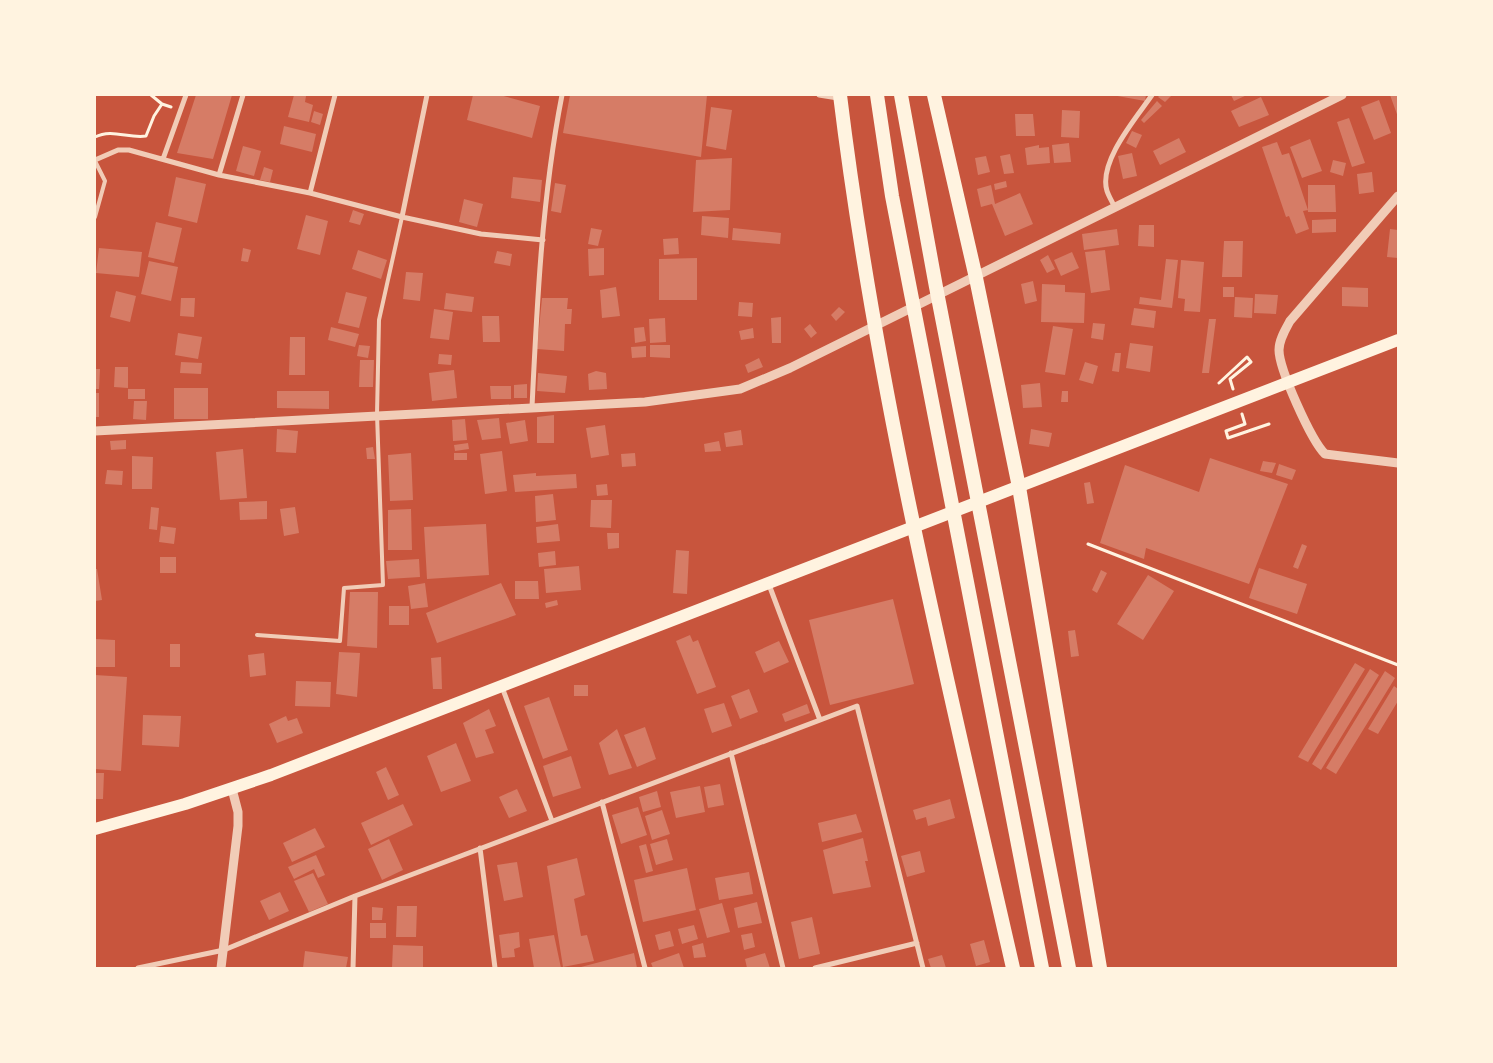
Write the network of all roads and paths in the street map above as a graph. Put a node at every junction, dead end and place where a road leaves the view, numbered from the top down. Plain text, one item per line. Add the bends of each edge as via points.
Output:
1 (151, 95) edge
2 (186, 95) edge
3 (243, 95) edge
4 (335, 95) edge
5 (426, 95) edge
6 (562, 95) edge
7 (819, 95) edge
8 (877, 95) edge
9 (901, 95) edge
10 (934, 95) edge
11 (1152, 95) edge
12 (1342, 95) edge
13 (841, 97) edge
14 (162, 104) junction
15 (171, 107) dead end
16 (95, 136) edge
17 (163, 159) junction
18 (95, 161) edge
19 (219, 175) junction
20 (310, 193) junction
21 (1398, 196) edge
22 (1115, 208) junction
23 (95, 217) edge
24 (402, 217) junction
25 (544, 240) junction
26 (976, 278) junction
27 (875, 326) junction
28 (1398, 340) edge
29 (1230, 379) dead end
30 (1288, 382) junction
31 (1219, 383) dead end
32 (532, 407) junction
33 (377, 414) junction
34 (1245, 424) dead end
35 (1270, 424) dead end
36 (95, 431) edge
37 (1398, 463) edge
38 (1019, 486) junction
39 (913, 527) junction
40 (1088, 544) dead end
41 (768, 582) junction
42 (257, 635) dead end
43 (1398, 665) edge
44 (502, 687) junction
45 (820, 720) junction
46 (731, 753) junction
47 (232, 789) junction
48 (602, 802) junction
49 (552, 821) junction
50 (95, 829) edge
51 (480, 848) junction
52 (354, 896) junction
53 (917, 943) junction
54 (224, 950) junction
55 (138, 968) edge
56 (221, 968) edge
57 (353, 968) edge
58 (495, 968) edge
59 (645, 968) edge
60 (783, 968) edge
61 (815, 968) edge
62 (923, 968) edge
63 (1013, 968) edge
64 (1042, 968) edge
65 (1068, 968) edge
66 (1100, 968) edge

1 - 14 path
2 - 17 street
3 - 19 street
4 - 20 street
5 - 24 street
6 - 25 street
7 - 13 street
8 - 64 highway via 892,196
9 - 65 highway
10 - 26 highway
11 - 22 street via 1112,154 1106,172 1106,189
12 - 22 street
13 - 27 highway
14 - 15 path
14 - 16 path via 146,136 136,138 110,132
17 - 18 street via 118,150
17 - 19 street
18 - 23 lane via 105,181
19 - 20 street
20 - 24 street
21 - 30 street via 1290,321 1279,351
22 - 26 street
24 - 25 street via 480,234
24 - 33 lane via 379,320
25 - 32 street
26 - 27 street
26 - 38 highway
27 - 32 street via 740,389 645,402
27 - 39 highway
28 - 30 main road
29 - 31 path via 1251,362 1247,357
30 - 37 street via 1314,440 1325,454
30 - 38 main road
32 - 33 street
33 - 36 street
33 - 42 lane via 383,585 344,588 340,640
34 - 35 path via 1226,431 1228,438
38 - 39 main road
38 - 66 highway
39 - 41 main road
39 - 63 highway
40 - 43 path
41 - 44 main road
41 - 45 street
44 - 47 main road
44 - 49 street
45 - 46 street
45 - 53 street via 857,706
46 - 48 street
46 - 60 street
47 - 50 main road
47 - 54 street via 238,826
48 - 49 street
48 - 59 street
49 - 51 street
51 - 52 street
51 - 58 street
52 - 54 street
52 - 57 street
53 - 61 street
53 - 62 street
54 - 55 street
54 - 56 street

